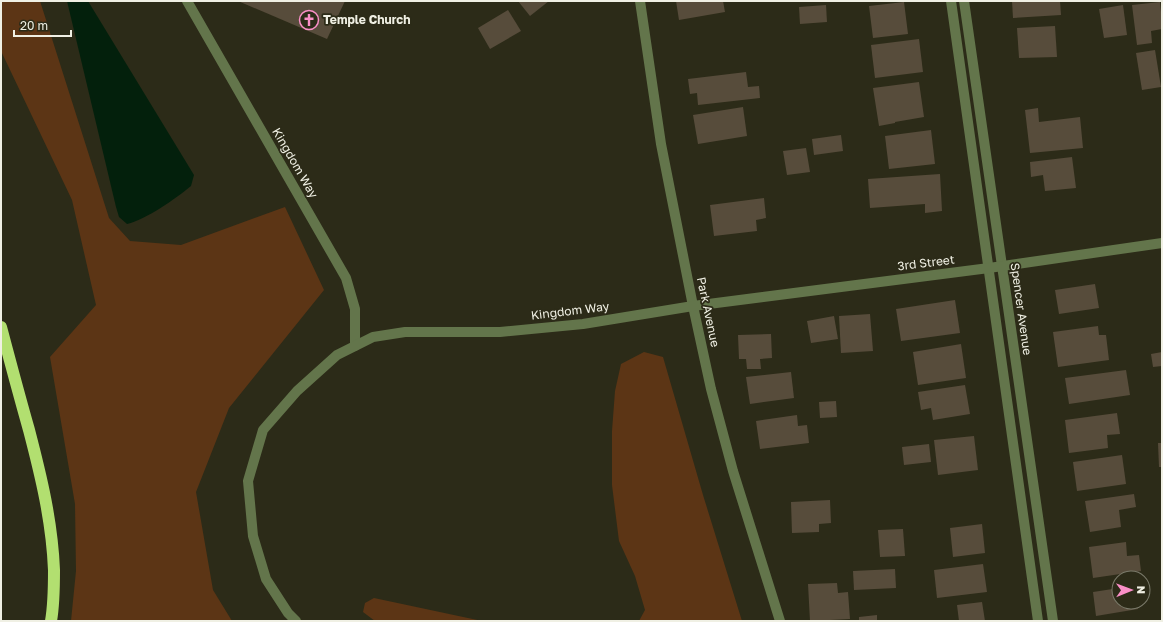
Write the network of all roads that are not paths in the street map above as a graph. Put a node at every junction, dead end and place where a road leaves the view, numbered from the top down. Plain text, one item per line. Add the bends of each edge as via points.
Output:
1 (187, 1) edge
2 (640, 1) edge
3 (951, 1) edge
4 (964, 1) edge
5 (1162, 243) edge
6 (1002, 266) junction
7 (989, 268) junction
8 (693, 306) junction
9 (1, 327) edge
10 (355, 346) junction
11 (51, 621) edge
12 (296, 621) edge
13 (780, 621) edge
14 (1038, 621) edge
15 (1053, 621) edge

1 - 10 street, Kingdom Way via 346,278 355,309
2 - 8 street, Park Avenue via 661,144
3 - 7 street
4 - 6 street, Spencer Avenue
5 - 6 street, 3rd Street
6 - 7 street, 3rd Street
6 - 15 street, Spencer Avenue
7 - 8 street, 3rd Street
7 - 14 street
8 - 10 street, Kingdom Way via 583,324 500,332 405,332 373,337
8 - 13 street, Park Avenue via 711,389 733,471
9 - 11 highway via 49,518 54,583
10 - 12 street, Kingdom Way via 337,355 297,390 263,430 248,481 253,536 266,579

